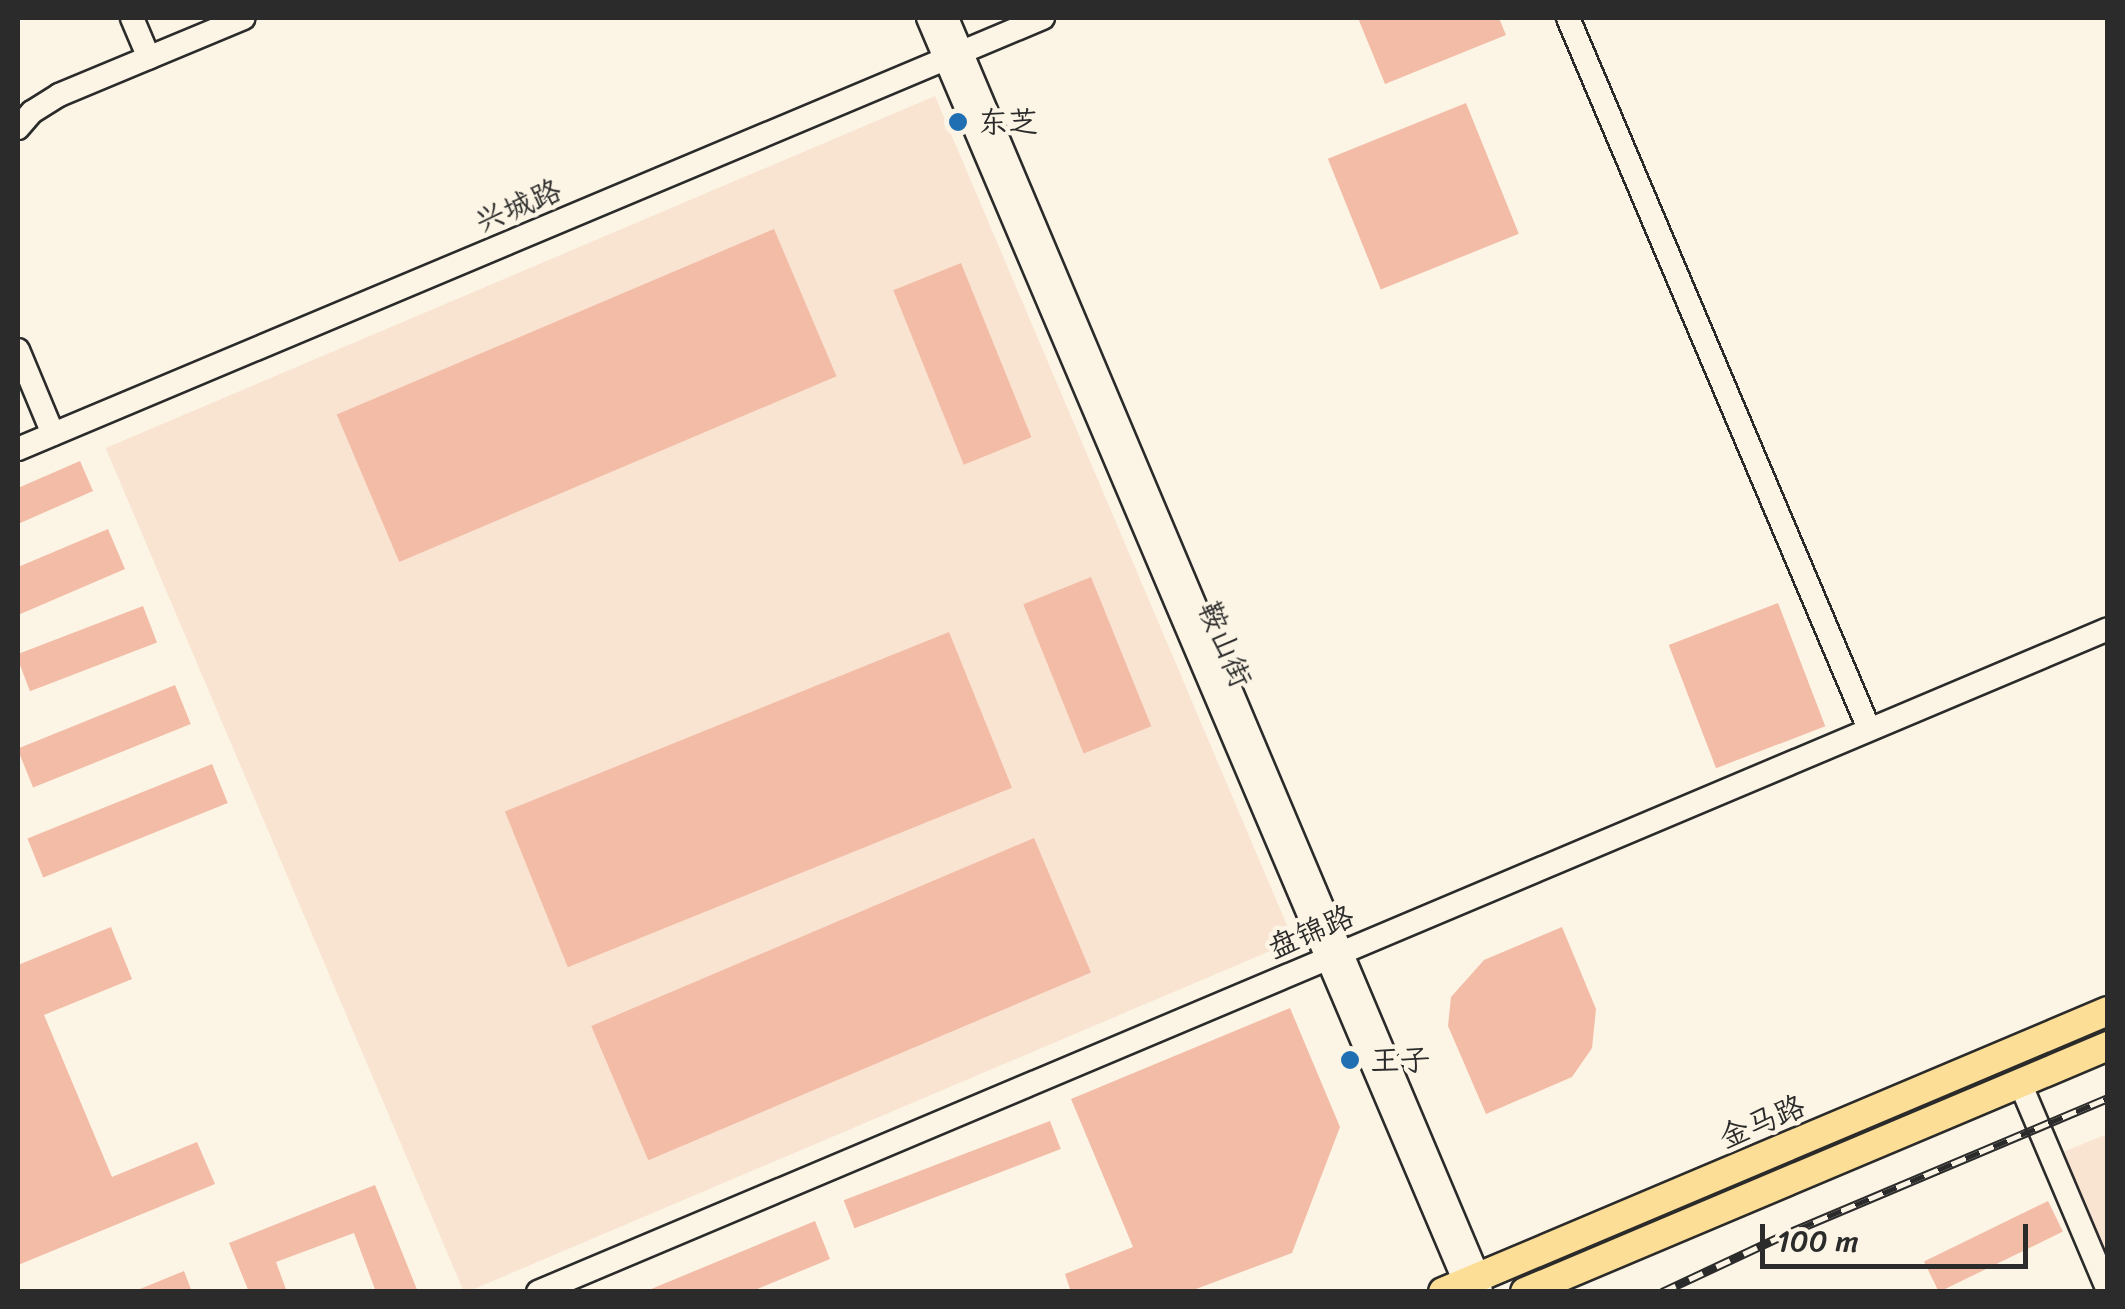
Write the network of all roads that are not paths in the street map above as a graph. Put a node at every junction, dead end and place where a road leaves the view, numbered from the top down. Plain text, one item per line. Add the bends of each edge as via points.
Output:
1 (132, 18) edge
2 (244, 18) edge
3 (928, 18) edge
4 (948, 18) edge
5 (1043, 18) edge
6 (1568, 18) edge
7 (954, 55) junction
8 (149, 58) junction
9 (18, 128) edge
10 (18, 350) edge
11 (53, 434) junction
12 (18, 450) edge
13 (2108, 628) edge
14 (1869, 729) junction
15 (1334, 955) junction
16 (2108, 1011) edge
17 (2108, 1046) edge
18 (2020, 1083) junction
19 (1467, 1287) edge
20 (2108, 1290) edge
21 (538, 1292) edge
22 (1525, 1292) edge

1 - 8 street
2 - 8 street
3 - 7 street, 鞍山街
4 - 7 street, 鞍山街
5 - 7 street, 兴城路
6 - 14 street
7 - 11 street, 兴城路
7 - 15 street, 鞍山街
8 - 9 street via 59,95
10 - 11 street
11 - 12 street, 兴城路
13 - 14 street, 盘锦路
14 - 15 street, 盘锦路
15 - 19 street, 鞍山街
15 - 21 street, 盘锦路
16 - 19 main road, 金马路
17 - 18 main road
18 - 20 street
18 - 22 main road

